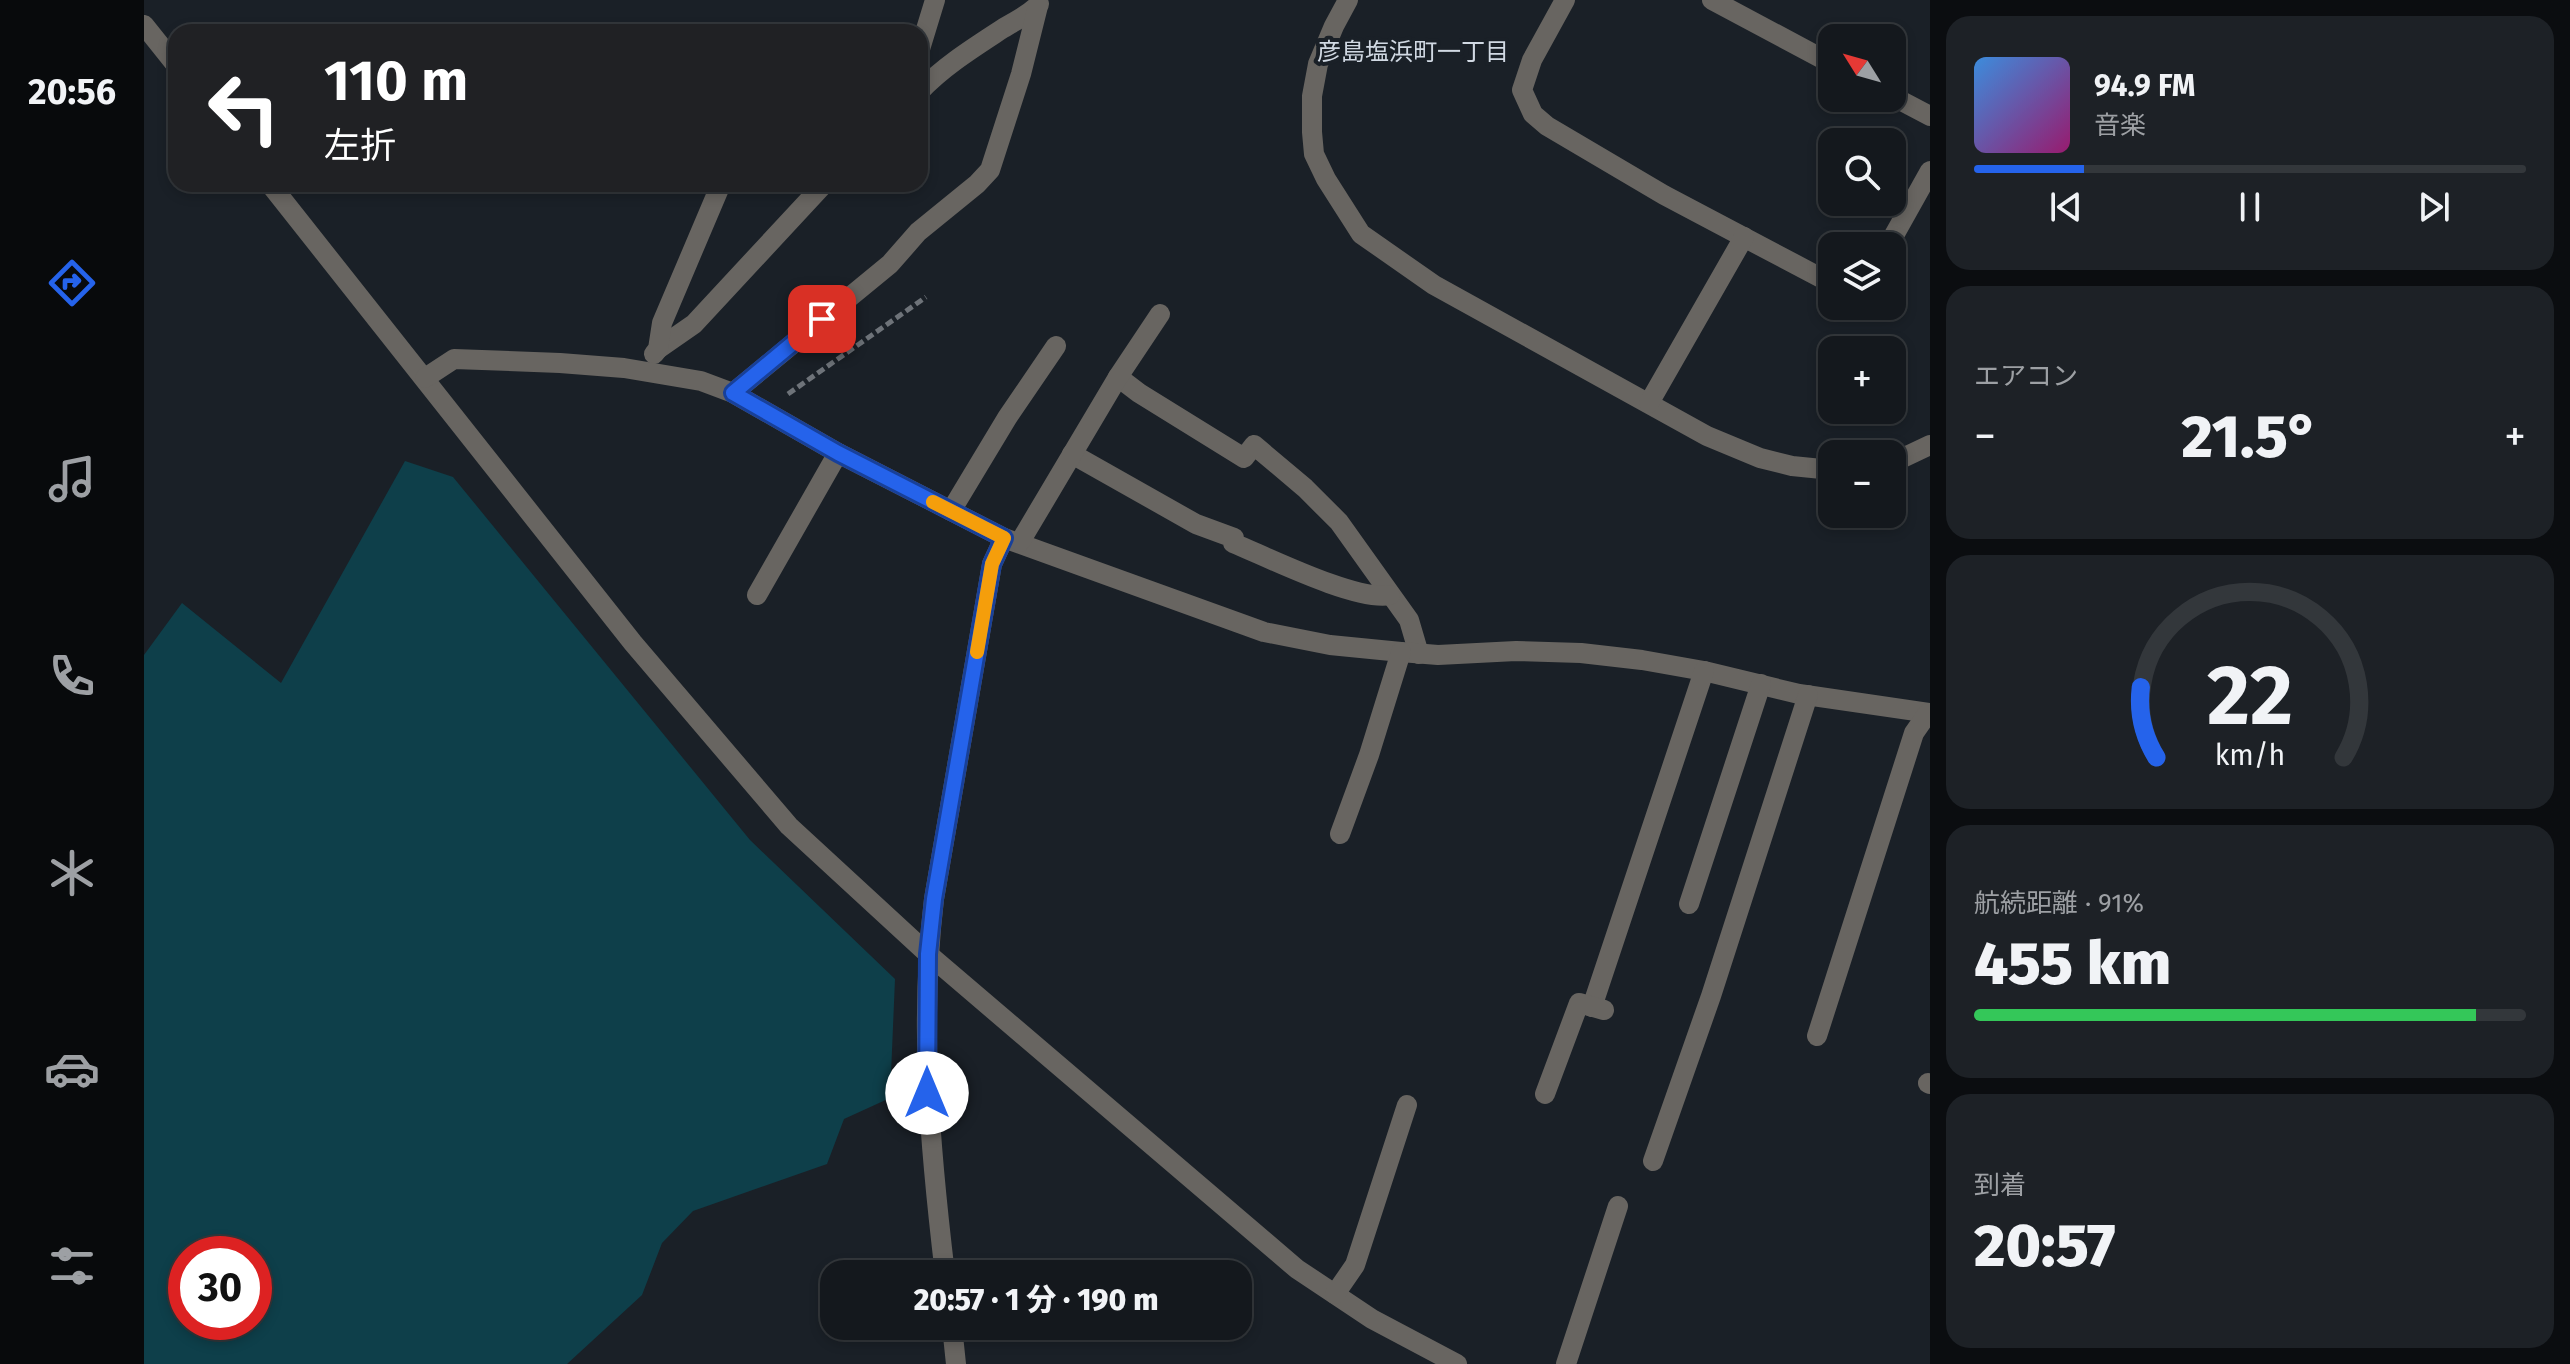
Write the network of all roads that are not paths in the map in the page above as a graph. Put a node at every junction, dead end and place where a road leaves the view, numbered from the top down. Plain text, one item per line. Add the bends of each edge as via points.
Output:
1 (935, 0) edge
2 (1348, 0) edge
3 (1565, 0) edge
4 (1712, 0) edge
5 (1040, 3) edge
6 (928, 24) edge
7 (144, 25) edge
8 (168, 55) edge
9 (1818, 57) edge
10 (928, 83) edge
11 (1906, 103) edge
12 (1930, 116) edge
13 (1930, 171) edge
14 (276, 192) edge
15 (718, 192) edge
16 (817, 192) edge
17 (1896, 232) edge
18 (1744, 237) junction
19 (1818, 276) edge
20 (1160, 314) dead end
21 (1056, 346) dead end
22 (658, 349) junction
23 (642, 370) junction
24 (1118, 377) junction
25 (425, 378) junction
26 (733, 393) junction
27 (1649, 403) junction
28 (1930, 445) edge
29 (838, 453) junction
30 (1072, 454) junction
31 (1906, 456) edge
32 (1818, 469) edge
33 (951, 511) junction
34 (1012, 540) junction
35 (757, 595) dead end
36 (1390, 595) junction
37 (1410, 653) junction
38 (1704, 671) junction
39 (1761, 684) junction
40 (1808, 695) junction
41 (1929, 713) edge
42 (1340, 834) dead end
43 (1689, 904) dead end
44 (928, 954) junction
45 (1817, 1036) dead end
46 (1545, 1094) dead end
47 (1407, 1105) dead end
48 (1653, 1161) dead end
49 (1618, 1206) dead end
50 (943, 1260) edge
51 (1335, 1294) junction
52 (953, 1340) edge
53 (956, 1364) edge
54 (1457, 1364) edge
55 (1566, 1364) edge

1 - 6 street
2 - 27 street via 1318,64 1312,132 1314,154 1326,179 1361,234 1434,285
3 - 18 street via 1522,90 1533,114 1664,195
4 - 9 street
5 - 10 street
5 - 26 street via 990,170 918,232 890,264
7 - 8 street
11 - 12 street
13 - 17 street
14 - 25 street
15 - 22 street via 662,323
16 - 22 street via 694,324
18 - 19 street
18 - 27 street
20 - 24 street
21 - 33 street
22 - 23 street
23 - 25 street via 454,359
23 - 26 street
24 - 30 street
24 - 36 street via 1244,458 1254,445 1339,522
25 - 44 street via 633,643 759,793
26 - 29 street
27 - 32 street via 1760,458
28 - 31 street
29 - 33 street
29 - 35 street
30 - 34 street
30 - 36 street via 1196,524 1234,538 1233,543 1331,584 1378,598
33 - 34 street
34 - 37 street via 1255,629 1330,645
34 - 44 street via 992,564
36 - 37 street via 1409,620
37 - 38 street via 1581,653
37 - 42 street
38 - 39 street
38 - 46 street via 1599,1009 1579,1003
39 - 40 street
39 - 43 street
40 - 41 street
40 - 48 street
41 - 45 street via 1914,733
44 - 50 street via 927,1093
44 - 51 street via 1297,1269
47 - 51 street via 1355,1265
49 - 55 street
51 - 54 street
52 - 53 street

